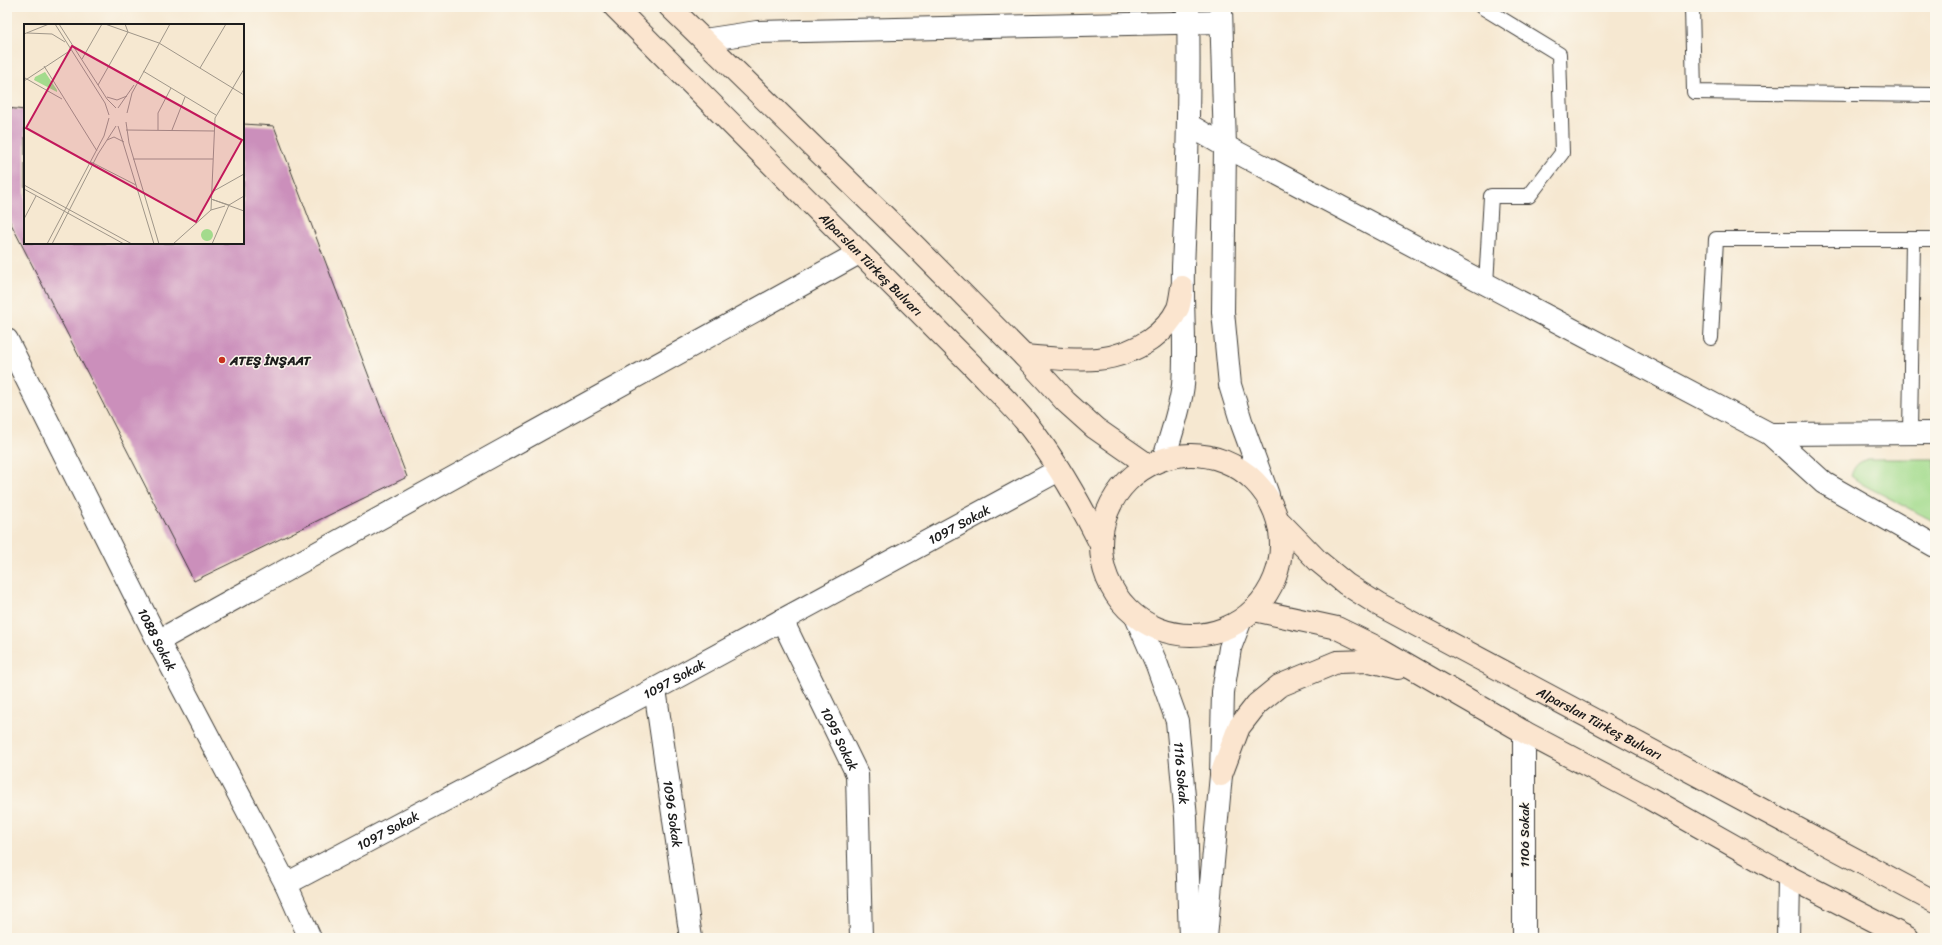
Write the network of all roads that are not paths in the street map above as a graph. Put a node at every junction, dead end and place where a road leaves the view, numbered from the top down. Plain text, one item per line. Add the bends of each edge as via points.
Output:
1 (615, 7) edge
2 (670, 7) edge
3 (1482, 7) edge
4 (1692, 7) edge
5 (1221, 14) edge
6 (1188, 15) edge
7 (704, 40) junction
8 (1935, 95) edge
9 (1189, 125) junction
10 (1225, 146) junction
11 (1913, 239) junction
12 (1935, 239) edge
13 (859, 253) junction
14 (1486, 285) junction
15 (1182, 287) junction
16 (1711, 338) dead end
17 (7, 343) edge
18 (1024, 356) junction
19 (1910, 433) junction
20 (1935, 433) edge
21 (1770, 434) junction
22 (1156, 462) junction
23 (1060, 470) junction
24 (1268, 495) junction
25 (1280, 522) junction
26 (1100, 543) junction
27 (1935, 546) edge
28 (1247, 616) junction
29 (1136, 617) junction
30 (782, 620) junction
31 (158, 641) junction
32 (1428, 676) junction
33 (656, 689) junction
34 (1524, 732) junction
35 (1221, 775) junction
36 (1789, 877) junction
37 (286, 884) junction
38 (1935, 902) edge
39 (310, 938) edge
40 (691, 938) edge
41 (861, 938) edge
42 (1190, 938) edge
43 (1206, 938) edge
44 (1524, 938) edge
45 (1788, 938) edge
46 (1908, 938) edge

1 - 13 main road, Alparslan Türkeş Bulvarı
2 - 7 main road
3 - 14 lane via 1559,54 1562,153 1529,196 1491,196
4 - 8 lane via 1694,92
5 - 6 street
5 - 10 street
6 - 7 street via 757,32
6 - 9 street
7 - 18 main road
9 - 10 street
9 - 15 street
10 - 14 street
10 - 24 street via 1223,312 1230,385
11 - 12 lane
11 - 16 lane via 1716,239
11 - 19 lane
13 - 23 main road, Alparslan Türkeş Bulvarı via 972,365 1024,421
13 - 31 street
14 - 21 street
15 - 18 main road via 1178,308 1161,332 1130,351 1112,358 1095,360
15 - 22 street via 1182,387 1179,407
17 - 31 street, 1088 Sokak
18 - 22 main road via 1066,402 1096,428
19 - 20 street
19 - 21 street
21 - 27 street via 1824,483
22 - 24 main road, Alparslan Türkeş Bulvarı via 1193,454 1222,459 1248,473
22 - 26 main road, Alparslan Türkeş Bulvarı via 1129,479 1114,498 1104,520
23 - 26 main road, Alparslan Türkeş Bulvarı
23 - 30 street, 1097 Sokak
24 - 25 main road, Alparslan Türkeş Bulvarı
25 - 28 main road, Alparslan Türkeş Bulvarı via 1282,546 1279,570 1269,592
25 - 38 main road, Alparslan Türkeş Bulvarı via 1318,561 1346,584 1379,605
26 - 29 main road, Alparslan Türkeş Bulvarı via 1102,565 1109,584 1120,602
28 - 29 main road, Alparslan Türkeş Bulvarı via 1215,633 1187,636 1160,630
28 - 32 main road via 1337,628
28 - 35 street via 1230,648 1223,692
29 - 42 street, 1116 Sokak via 1177,721 1186,818
30 - 33 street, 1097 Sokak
30 - 41 street, 1095 Sokak via 857,774
31 - 37 street, 1088 Sokak
32 - 34 main road
32 - 35 main road via 1370,661 1337,662 1279,686 1257,704 1239,727
33 - 37 street, 1097 Sokak
33 - 40 street, 1096 Sokak
34 - 36 main road via 1649,798
34 - 44 street, 1106 Sokak
35 - 43 street
36 - 45 street
36 - 46 main road
37 - 39 street, 1088 Sokak

